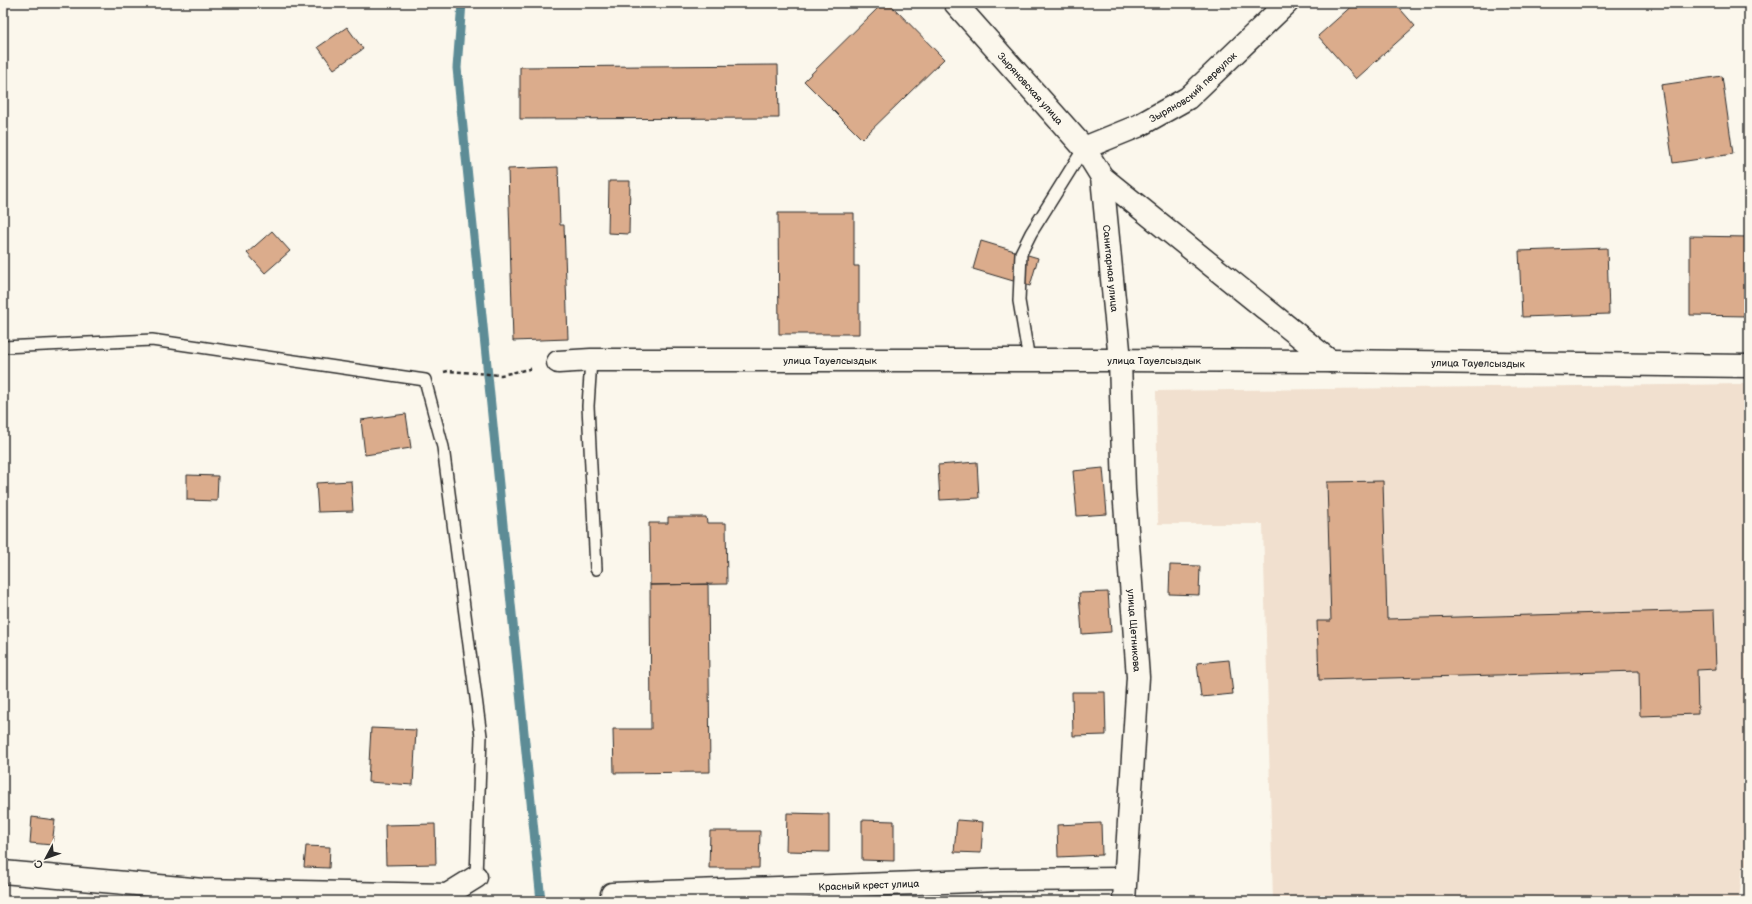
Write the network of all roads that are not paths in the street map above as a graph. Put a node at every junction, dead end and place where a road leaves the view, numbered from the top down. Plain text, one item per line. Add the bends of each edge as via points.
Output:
1 (955, 3) edge
2 (1287, 3) edge
3 (1084, 148) junction
4 (1102, 177) junction
5 (3, 347) edge
6 (591, 360) junction
7 (1030, 360) junction
8 (1120, 360) junction
9 (1330, 361) junction
10 (558, 362) road end
11 (1749, 366) edge
12 (596, 569) dead end
13 (3, 872) edge
14 (476, 877) joint
15 (1125, 879) junction
16 (612, 894) dead end
17 (1124, 901) edge

1 - 3 street, Зыряновская улица
2 - 3 street, Зыряновский переулок via 1188,98 1138,126
3 - 4 street, Зыряновская улица
3 - 7 lane via 1021,253 1019,301
4 - 8 street, Санитарная улица
4 - 9 street
5 - 14 lane via 152,340 425,380 443,447 481,736
6 - 7 street, улица Тауелсыздык
6 - 10 street, улица Тауелсыздык
6 - 12 lane via 588,406
7 - 8 street, улица Тауелсыздык
8 - 9 street, улица Тауелсыздык
8 - 15 street, улица Щетникова via 1124,490 1138,677
9 - 11 street, улица Тауелсыздык
13 - 14 street via 202,890 447,895
15 - 16 street, Красный крест улица via 1000,880
15 - 17 street, улица Щетникова

